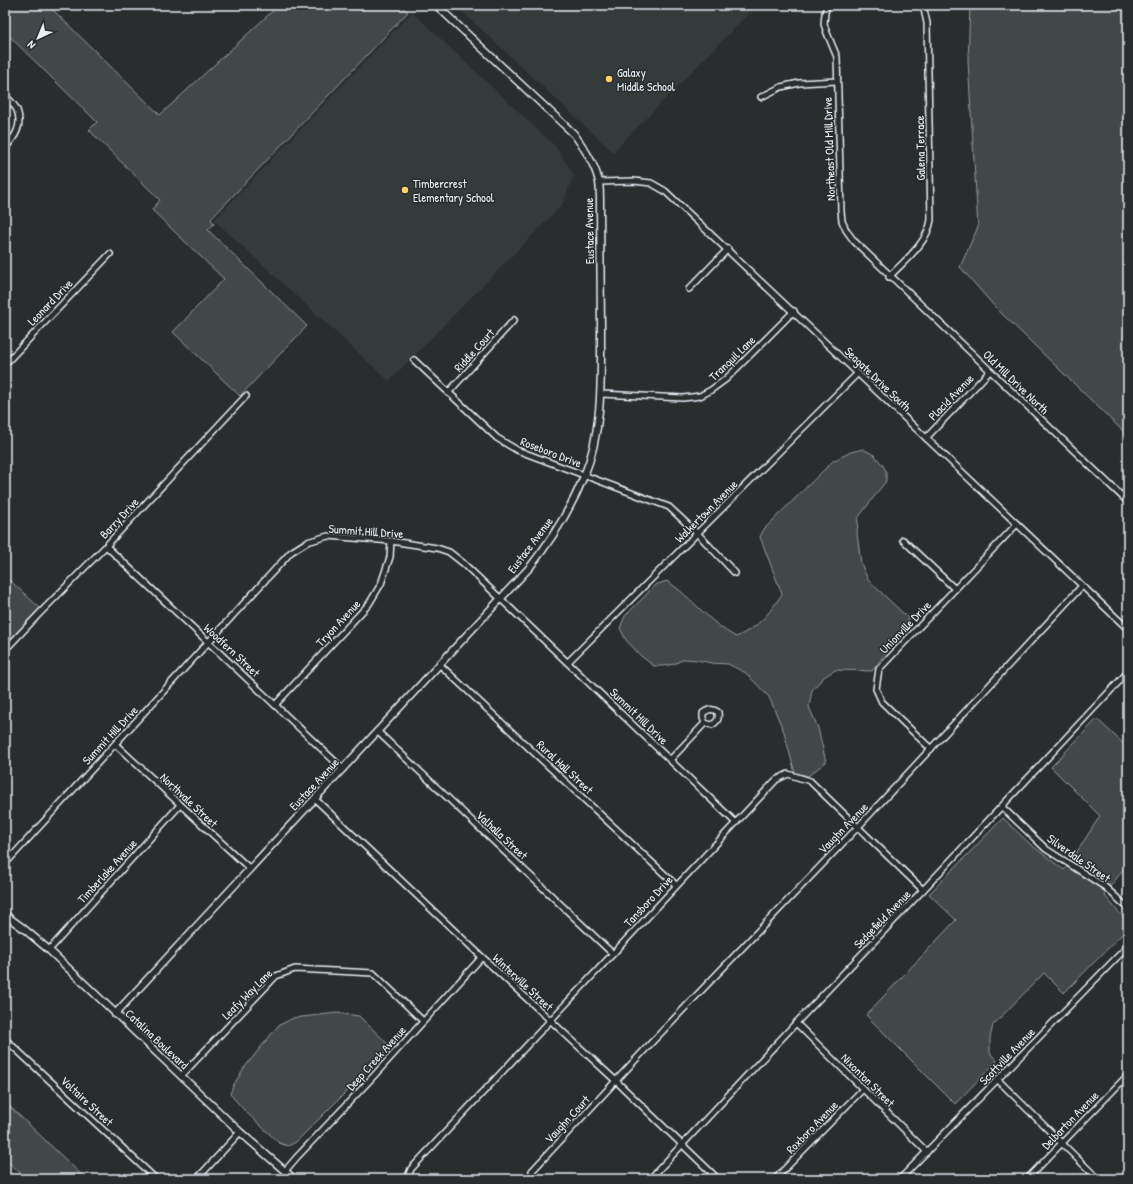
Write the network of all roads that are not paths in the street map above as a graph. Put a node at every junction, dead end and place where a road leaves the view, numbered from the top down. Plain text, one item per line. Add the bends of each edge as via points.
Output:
1 (436, 5) edge
2 (827, 5) edge
3 (923, 5) edge
4 (837, 81) junction
5 (5, 95) edge
6 (761, 97) dead end
7 (5, 148) edge
8 (599, 182) junction
9 (728, 249) junction
10 (110, 254) dead end
11 (889, 277) junction
12 (689, 289) dead end
13 (794, 311) junction
14 (514, 320) dead end
15 (414, 360) dead end
16 (5, 364) edge
17 (990, 371) junction
18 (857, 374) junction
19 (448, 393) junction
20 (601, 394) junction
21 (246, 396) dead end
22 (926, 438) junction
23 (585, 475) junction
24 (1128, 502) edge
25 (1017, 524) junction
26 (698, 534) junction
27 (903, 540) dead end
28 (392, 541) junction
29 (106, 546) junction
30 (735, 573) dead end
31 (1082, 586) junction
32 (955, 589) junction
33 (501, 598) junction
34 (1128, 629) edge
35 (209, 642) junction
36 (5, 650) edge
37 (568, 662) junction
38 (440, 664) junction
39 (1128, 672) edge
40 (275, 705) junction
41 (704, 723) dead end
42 (377, 731) junction
43 (115, 744) junction
44 (931, 749) junction
45 (670, 760) junction
46 (343, 769) junction
47 (315, 799) junction
48 (180, 805) junction
49 (1002, 807) junction
50 (735, 822) junction
51 (858, 827) junction
52 (5, 864) edge
53 (250, 870) junction
54 (676, 885) junction
55 (923, 890) junction
56 (1128, 908) edge
57 (5, 914) edge
58 (1128, 946) edge
59 (49, 950) junction
60 (613, 954) junction
61 (482, 957) junction
62 (115, 1014) junction
63 (423, 1020) junction
64 (550, 1020) junction
65 (796, 1023) junction
66 (5, 1038) edge
67 (1128, 1075) edge
68 (181, 1076) junction
69 (997, 1080) junction
70 (616, 1081) junction
71 (863, 1089) junction
72 (240, 1132) junction
73 (1062, 1143) junction
74 (683, 1145) junction
75 (927, 1152) junction
76 (284, 1171) junction
77 (532, 1171) dead end
78 (156, 1179) edge
79 (197, 1179) edge
80 (294, 1179) edge
81 (406, 1179) edge
82 (650, 1179) edge
83 (718, 1179) edge
84 (775, 1179) edge
85 (900, 1179) edge
86 (1026, 1179) edge
87 (1098, 1179) edge

1 - 8 street, Eustace Avenue via 574,134 592,164
2 - 4 street, Northeast Old Mill Drive via 824,24 837,57
3 - 11 street, Galena Terrace via 927,23 931,220 922,243
4 - 6 street via 781,87
4 - 11 street, Northeast Old Mill Drive via 842,221 854,241
5 - 7 street via 17,109 19,122 14,138
8 - 9 street, Seagate Drive South via 634,181 665,190
8 - 20 street, Eustace Avenue
9 - 12 street
9 - 13 street, Seagate Drive South
10 - 16 street, Leonard Drive
11 - 17 street, Old Mill Drive North
13 - 18 street, Seagate Drive South
13 - 20 street, Tranquil Lane via 726,379 700,396 683,398
14 - 19 street, Riddle Court
15 - 19 street, Roseboro Drive
17 - 22 street, Placid Avenue
17 - 24 street, Old Mill Drive North
18 - 22 street, Seagate Drive South
18 - 26 street, Walkertown Avenue
19 - 23 street, Roseboro Drive via 497,438 517,450
20 - 23 street, Eustace Avenue via 595,438
21 - 29 street, Barry Drive
22 - 25 street, Seagate Drive South
23 - 26 street, Roseboro Drive via 669,507
23 - 33 street, Eustace Avenue via 553,536 530,567
25 - 31 street, Seagate Drive South
25 - 32 street, Unionville Drive
26 - 30 street, Roseboro Drive
26 - 37 street, Walkertown Avenue
27 - 32 street
28 - 33 street, Summit Hill Drive via 449,552
28 - 35 street, Summit Hill Drive via 328,536 307,542 291,552
28 - 40 street, Tryon Avenue via 382,584 369,604
29 - 35 street, Woodfern Street
29 - 36 street, Barry Drive
31 - 34 street, Seagate Drive South
31 - 44 street, Vaughn Avenue
32 - 44 street, Unionville Drive via 879,669 876,689 882,702
33 - 37 street, Summit Hill Drive
33 - 38 street, Eustace Avenue
35 - 40 street, Woodfern Street
35 - 43 street, Summit Hill Drive
37 - 45 street, Summit Hill Drive
38 - 42 street, Eustace Avenue
38 - 54 street, Rural Hall Street
39 - 49 street, Sedgefield Avenue
40 - 46 street, Woodfern Street
41 - 45 street
42 - 46 street, Eustace Avenue
42 - 60 street, Valhalla Street
43 - 48 street, Northvale Street
43 - 52 street, Summit Hill Drive
44 - 51 street, Vaughn Avenue
45 - 50 street, Summit Hill Drive
46 - 47 street, Eustace Avenue
47 - 53 street, Eustace Avenue
47 - 61 street, Winterville Street
48 - 53 street, Northvale Street
48 - 59 street, Timberlake Avenue
49 - 55 street, Sedgefield Avenue
49 - 56 street, Silverdale Street via 1046,849 1105,887
50 - 51 street, Tansboro Drive via 776,780 788,774 810,781
50 - 54 street, Tansboro Drive
51 - 55 street, Tansboro Drive
51 - 70 street, Vaughn Avenue
53 - 62 street, Eustace Avenue
54 - 60 street, Tansboro Drive
55 - 65 street, Sedgefield Avenue
57 - 59 street, Catalina Boulevard
58 - 69 street, Scottville Avenue
59 - 62 street, Catalina Boulevard
60 - 64 street, Tansboro Drive
61 - 63 street, Deep Creek Avenue
61 - 64 street, Winterville Street
62 - 68 street, Catalina Boulevard
63 - 68 street, Leafy Way Lane via 372,973 295,968 276,976
63 - 76 street, Deep Creek Avenue
64 - 70 street, Winterville Street
64 - 81 street, Tansboro Drive via 412,1169
65 - 71 street, Nixonton Street
65 - 74 street, Sedgefield Avenue
66 - 78 street, Voltaire Street
67 - 73 street, Delbarton Avenue
68 - 72 street, Catalina Boulevard
69 - 73 street
69 - 75 street, Scottville Avenue
70 - 74 street, Winterville Street
70 - 77 street, Vaughn Court
71 - 75 street, Nixonton Street
71 - 84 street, Roxboro Avenue
72 - 76 street, Catalina Boulevard
72 - 79 street
73 - 86 street, Delbarton Avenue
73 - 87 street
74 - 82 street, Sedgefield Avenue
74 - 83 street, Winterville Street
75 - 85 street, Scottville Avenue
76 - 80 street, Catalina Boulevard

